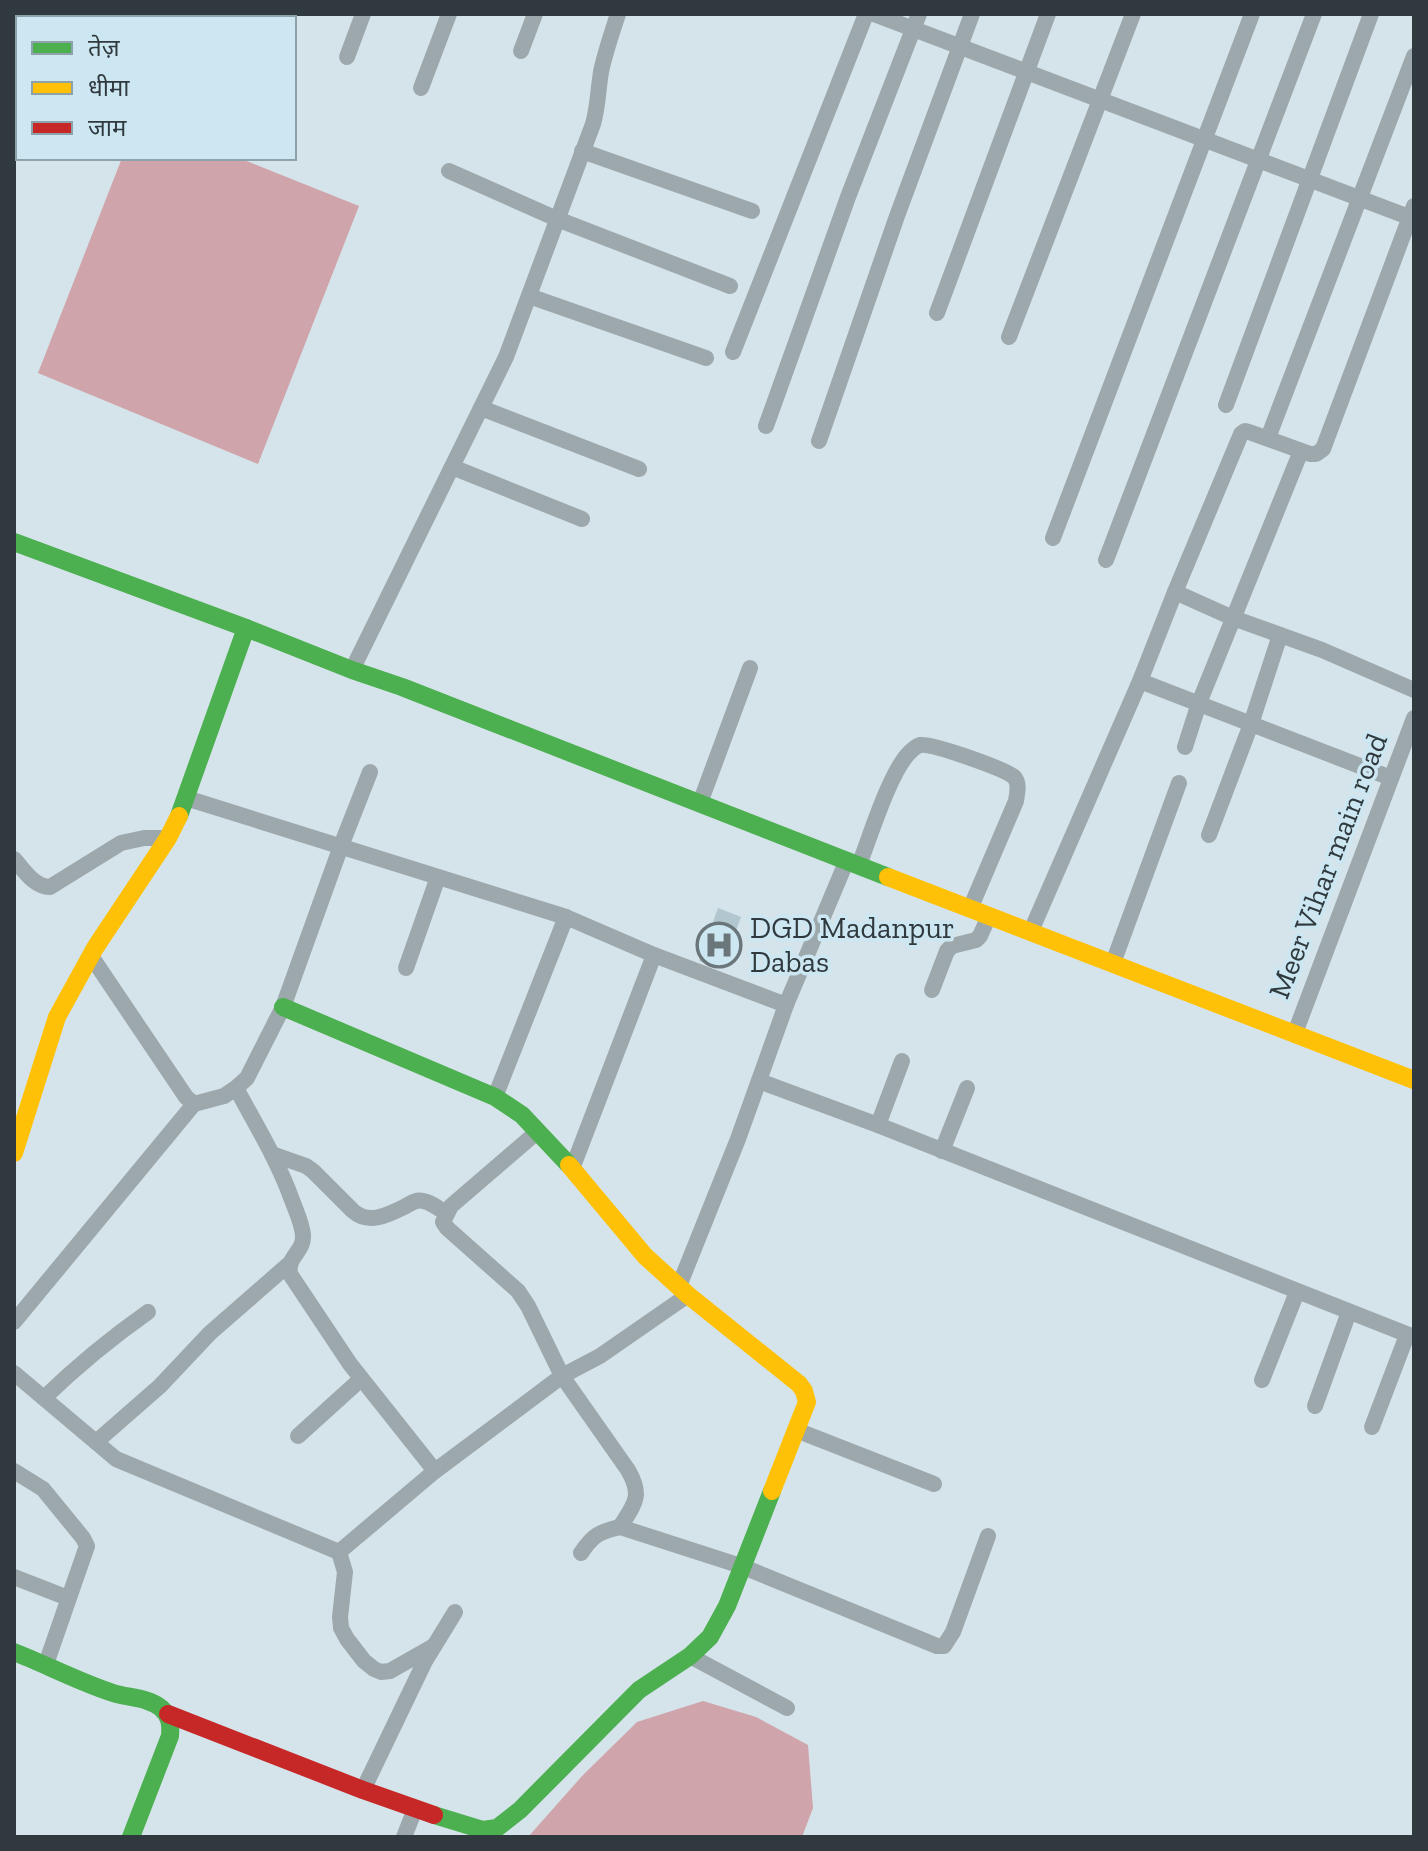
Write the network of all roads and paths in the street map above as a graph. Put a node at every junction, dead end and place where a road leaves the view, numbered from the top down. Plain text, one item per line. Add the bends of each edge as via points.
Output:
1 (363, 14) edge
2 (449, 14) edge
3 (535, 14) edge
4 (618, 14) edge
5 (866, 14) edge
6 (874, 14) edge
7 (972, 14) edge
8 (1048, 14) edge
9 (1133, 14) edge
10 (1252, 14) edge
11 (1314, 14) edge
12 (1371, 14) edge
13 (916, 22) edge
14 (959, 46) junction
15 (521, 51) dead end
16 (1414, 56) edge
17 (347, 57) dead end
18 (1027, 72) junction
19 (421, 88) dead end
20 (1100, 100) junction
21 (1204, 139) junction
22 (582, 151) junction
23 (1258, 160) junction
24 (449, 171) dead end
25 (1311, 180) junction
26 (1359, 198) junction
27 (752, 211) dead end
28 (1413, 214) edge
29 (557, 219) junction
30 (730, 286) dead end
31 (529, 296) junction
32 (937, 313) dead end
33 (1009, 337) dead end
34 (733, 352) dead end
35 (706, 358) dead end
36 (1226, 405) dead end
37 (481, 408) junction
38 (766, 426) dead end
39 (1268, 438) junction
40 (819, 441) dead end
41 (1301, 451) junction
42 (452, 467) junction
43 (639, 469) dead end
44 (582, 519) dead end
45 (1053, 538) dead end
46 (14, 542) edge
47 (1106, 560) dead end
48 (1175, 592) junction
49 (1233, 618) junction
50 (246, 628) junction
51 (1280, 635) junction
52 (750, 668) dead end
53 (352, 670) junction
54 (1140, 681) junction
55 (1414, 690) edge
56 (1199, 703) junction
57 (1414, 718) edge
58 (1251, 724) junction
59 (1185, 747) dead end
60 (370, 772) dead end
61 (1391, 778) junction
62 (1179, 783) dead end
63 (186, 798) junction
64 (700, 803) junction
65 (1209, 835) dead end
66 (168, 838) junction
67 (341, 846) junction
68 (14, 859) edge
69 (853, 862) junction
70 (438, 877) junction
71 (970, 909) junction
72 (989, 916) junction
73 (566, 917) junction
74 (1031, 931) junction
75 (654, 955) junction
76 (91, 956) junction
77 (1113, 963) junction
78 (406, 968) dead end
79 (932, 990) dead end
80 (786, 1005) junction
81 (283, 1007) junction
82 (1295, 1033) junction
83 (902, 1061) dead end
84 (1414, 1080) edge
85 (759, 1081) junction
86 (236, 1088) junction
87 (967, 1088) dead end
88 (495, 1097) junction
89 (194, 1104) junction
90 (878, 1125) junction
91 (537, 1132) junction
92 (942, 1151) junction
93 (14, 1153) edge
94 (272, 1154) junction
95 (572, 1169) junction
96 (446, 1213) junction
97 (289, 1264) junction
98 (684, 1290) junction
99 (1297, 1292) junction
100 (148, 1312) dead end
101 (1349, 1312) junction
102 (14, 1322) edge
103 (1410, 1336) edge
104 (14, 1373) edge
105 (562, 1376) junction
106 (361, 1379) junction
107 (1262, 1380) dead end
108 (44, 1398) junction
109 (1315, 1406) dead end
110 (1372, 1427) dead end
111 (796, 1430) junction
112 (298, 1436) dead end
113 (96, 1442) junction
114 (14, 1471) edge
115 (435, 1471) junction
116 (934, 1484) dead end
117 (620, 1527) junction
118 (988, 1536) dead end
119 (339, 1552) junction
120 (581, 1553) dead end
121 (741, 1566) junction
122 (14, 1577) edge
123 (68, 1598) junction
124 (455, 1612) dead end
125 (434, 1646) junction
126 (14, 1652) edge
127 (690, 1656) junction
128 (46, 1664) junction
129 (787, 1708) dead end
130 (168, 1714) junction
131 (363, 1790) junction
132 (415, 1809) junction
133 (131, 1837) edge
134 (404, 1837) edge

1 - 17 street
2 - 19 street
3 - 15 street
4 - 22 street via 600,75 598,109
5 - 34 street
6 - 13 street
7 - 14 street
8 - 18 street
9 - 20 street
10 - 21 street
11 - 23 street
12 - 25 street
13 - 14 street
13 - 38 street
14 - 18 street
14 - 40 street
16 - 26 street
18 - 20 street
18 - 32 street
20 - 21 street
20 - 33 street
21 - 23 street
21 - 45 street
22 - 27 street
22 - 29 street
23 - 25 street
23 - 47 street
24 - 29 street
25 - 26 street
25 - 36 street
26 - 28 street
26 - 39 street
28 - 41 street via 1323,449 1316,454
29 - 30 street
29 - 31 street
31 - 35 street
31 - 37 street
37 - 42 street
37 - 43 street
39 - 41 street
39 - 48 street via 1241,434
41 - 49 street
42 - 44 street
42 - 53 street
46 - 50 street
48 - 49 street
48 - 54 street
49 - 51 street
49 - 56 street
50 - 53 street
50 - 63 street
51 - 55 street
51 - 58 street
52 - 64 street
53 - 64 street
54 - 56 street
54 - 74 street
56 - 58 street
56 - 59 street
57 - 61 street, Meer Vihar main road
58 - 61 street
58 - 65 street
60 - 67 street
61 - 82 street, Meer Vihar main road
62 - 77 street
63 - 66 street
63 - 67 street
64 - 69 street
66 - 68 street via 121,843 50,887 34,881
66 - 76 street
67 - 70 street
67 - 81 street
69 - 71 street
69 - 71 street via 899,764 912,749 921,745 990,765 1014,778 1016,801
69 - 80 street
70 - 73 street
70 - 78 street
71 - 72 street
72 - 74 street
72 - 79 street via 976,940 947,951
73 - 75 street
73 - 88 street
74 - 77 street
75 - 80 street
75 - 95 street
76 - 89 street
76 - 93 street via 57,1017
77 - 82 street
80 - 85 street
81 - 86 street via 247,1078
81 - 88 street
82 - 84 street
83 - 90 street
85 - 90 street
85 - 98 street
86 - 89 street
86 - 94 street
87 - 92 street
88 - 91 street
89 - 102 street
90 - 92 street
91 - 95 street
91 - 96 street
92 - 99 street
94 - 96 street via 306,1166 366,1219 420,1200
94 - 97 street via 304,1238
95 - 98 street via 645,1256
96 - 105 street via 447,1228 518,1291
97 - 106 street via 295,1283
97 - 113 street
98 - 105 street via 600,1356
98 - 111 street via 799,1384 807,1402
99 - 101 street
99 - 107 street
100 - 108 street
101 - 103 street
101 - 109 street
103 - 110 street
104 - 108 street
105 - 115 street
105 - 117 street via 637,1486
106 - 112 street
106 - 115 street
108 - 113 street
111 - 116 street
111 - 121 street
113 - 119 street via 116,1459
114 - 123 street via 43,1489 87,1546
115 - 119 street
117 - 120 street via 601,1532
117 - 121 street
118 - 121 street via 944,1646
119 - 125 street via 345,1572 341,1628 364,1661 381,1672 390,1671
121 - 127 street via 710,1637
122 - 123 street
123 - 128 street
124 - 125 street
125 - 131 street
126 - 128 street
127 - 129 street
127 - 132 street via 639,1690 497,1828 483,1830
128 - 130 street via 148,1701
130 - 131 street
130 - 133 street via 170,1736
131 - 132 street
132 - 134 street

